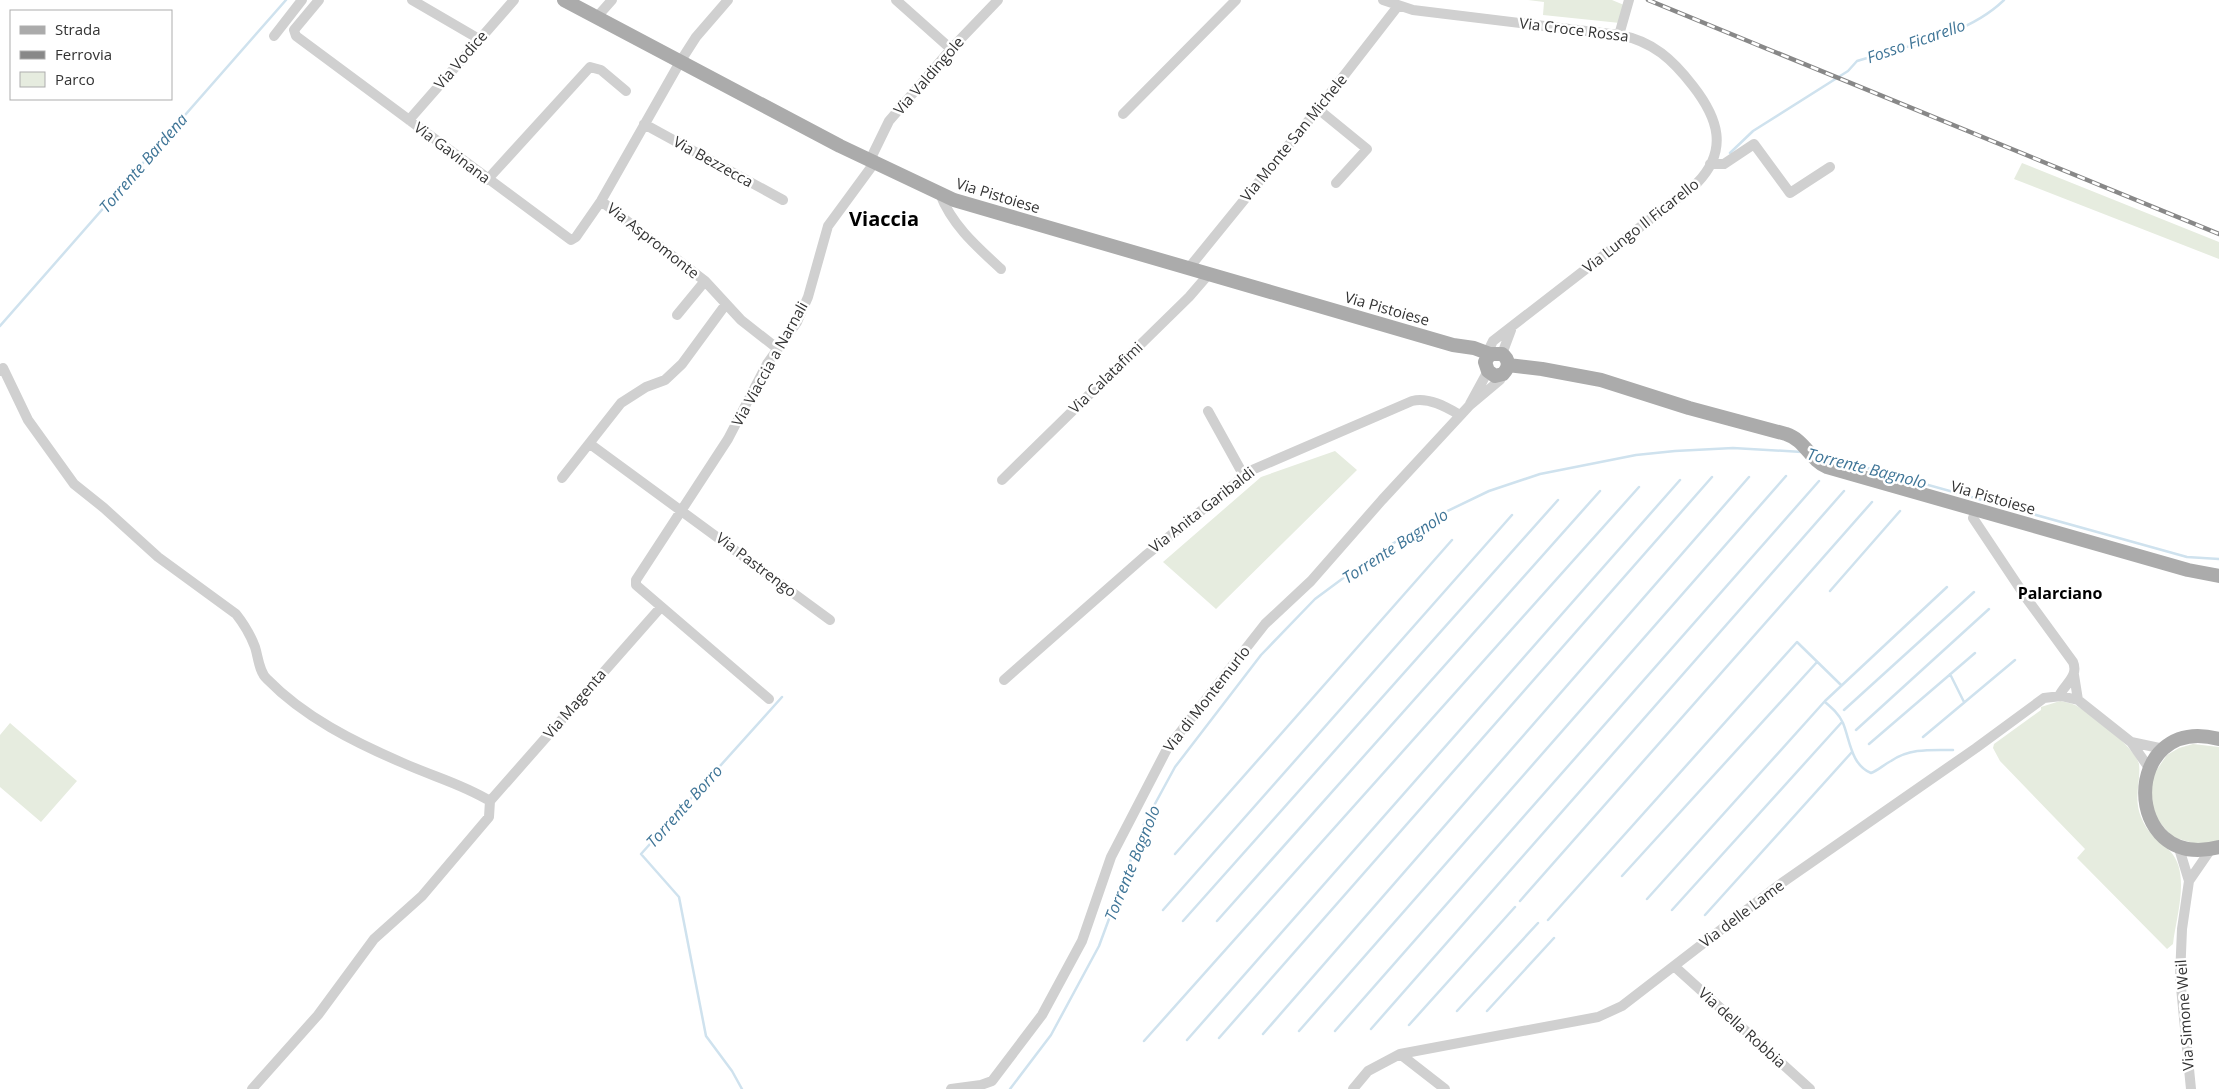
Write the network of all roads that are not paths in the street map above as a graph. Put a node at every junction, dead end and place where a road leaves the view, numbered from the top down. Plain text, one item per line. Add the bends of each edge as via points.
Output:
1 (302, 0) edge
2 (319, 0) edge
3 (412, 0) edge
4 (514, 0) edge
5 (564, 0) edge
6 (612, 0) edge
7 (728, 0) edge
8 (896, 0) edge
9 (998, 0) edge
10 (1236, 0) edge
11 (1383, 0) edge
12 (1629, 0) edge
13 (1398, 6) junction
14 (596, 18) junction
15 (1619, 35) junction
16 (274, 36) dead end
17 (479, 39) junction
18 (951, 49) junction
19 (680, 62) junction
20 (626, 91) dead end
21 (1318, 109) junction
22 (1122, 114) dead end
23 (409, 120) junction
24 (644, 124) junction
25 (872, 161) junction
26 (1710, 164) junction
27 (1830, 167) dead end
28 (487, 180) junction
29 (1336, 183) dead end
30 (940, 194) junction
31 (782, 200) dead end
32 (601, 201) junction
33 (1001, 269) dead end
34 (1188, 269) junction
35 (1208, 275) junction
36 (705, 281) junction
37 (726, 304) junction
38 (677, 315) dead end
39 (778, 349) junction
40 (1496, 363) junction
41 (1, 370) edge
42 (1469, 406) junction
43 (1208, 410) dead end
44 (1460, 415) junction
45 (590, 444) junction
46 (1244, 476) junction
47 (562, 478) dead end
48 (1002, 480) dead end
49 (682, 510) junction
50 (1973, 518) dead end
51 (2219, 576) edge
52 (660, 607) junction
53 (830, 620) dead end
54 (2074, 675) junction
55 (1004, 680) dead end
56 (2055, 695) junction
57 (769, 699) dead end
58 (2078, 700) junction
59 (2219, 739) edge
60 (2130, 742) junction
61 (2164, 749) junction
62 (2149, 768) junction
63 (490, 801) junction
64 (2178, 845) junction
65 (2215, 848) edge
66 (2189, 881) junction
67 (1674, 966) junction
68 (1400, 1054) junction
69 (252, 1089) edge
70 (951, 1089) edge
71 (1353, 1089) edge
72 (1445, 1089) edge
73 (1810, 1089) edge
74 (2191, 1089) edge

1 - 16 street
2 - 23 street, Via Gavinana via 294,33
3 - 17 street
4 - 17 street, Via Vodice
5 - 14 main road, Via Pistoiese
6 - 14 street
7 - 19 street, Via Aspromonte via 696,37
8 - 18 street
9 - 18 street, Via Valdingole
10 - 22 street
11 - 13 street, Via Croce Rossa
12 - 15 street
13 - 15 street, Via Croce Rossa via 1439,14
13 - 21 street, Via Monte San Michele
14 - 19 main road, Via Pistoiese
15 - 26 street, Via Croce Rossa via 1639,39 1662,53 1676,64 1700,95 1716,126 1717,141
17 - 23 street, Via Vodice
18 - 25 street, Via Valdingole via 889,121
19 - 24 street, Via Aspromonte
19 - 25 main road, Via Pistoiese
20 - 28 street via 601,70 590,66
21 - 29 street via 1367,149
21 - 34 street, Via Monte San Michele
23 - 28 street, Via Gavinana
24 - 31 street, Via Bezzecca
24 - 32 street, Via Aspromonte
25 - 30 main road, Via Pistoiese
25 - 39 street, Via Viaccia a Narnali via 828,226 803,309
26 - 27 street, Via Lungo Il Ficarello via 1724,164 1754,144 1790,192
26 - 40 street, Via Lungo Il Ficarello via 1697,183 1491,343
28 - 32 street, Via Gavinana via 570,240 576,237
30 - 33 street via 945,208 962,232
30 - 34 main road, Via Pistoiese
32 - 36 street, Via Aspromonte
34 - 35 main road, Via Pistoiese
35 - 40 main road, Via Pistoiese via 1453,345 1474,348
35 - 48 street, Via Calatafimi
36 - 37 street, Via Aspromonte
36 - 38 street
37 - 39 street, Via Aspromonte
37 - 45 street via 682,364 664,380 621,403
39 - 49 street, Via Viaccia a Narnali via 738,422
40 - 42 street, Via di Montemurlo
40 - 42 street, Via di Montemurlo via 1500,380
40 - 51 main road, Via Pistoiese via 1601,380 1786,434 1800,440 1814,457 1828,467 2188,570
41 - 63 street via 28,420 74,484 162,560 236,614 251,638 264,676 289,700 328,726 403,763 465,786
42 - 44 street, Via di Montemurlo
43 - 46 street
44 - 46 street, Via Anita Garibaldi via 1433,402 1418,399 1260,465
44 - 70 street, Via di Montemurlo via 1311,581 1265,624 1167,749 1111,857 1082,941 1046,1007 992,1081 981,1086
45 - 47 street
45 - 49 street
46 - 55 street, Via Anita Garibaldi via 1145,556
49 - 52 street, Via Viaccia a Narnali via 636,580 636,584
49 - 53 street, Via Pastrengo
50 - 54 street via 2073,662 2076,668
52 - 57 street, Via Viaccia a Narnali
52 - 63 street, Via Magenta
54 - 56 street, Via delle Lame
54 - 58 street
56 - 58 street
56 - 67 street, Via delle Lame via 2034,705 1779,885
58 - 60 street
59 - 61 main road via 2203,736 2186,738
60 - 61 street
60 - 62 street
61 - 62 main road
62 - 64 main road via 2143,792 2148,816 2164,836
63 - 69 street via 489,817 422,896 374,939 318,1015
64 - 65 main road via 2194,849
64 - 66 street, Via Simone Weil
65 - 66 street, Via Simone Weil
66 - 74 street, Via Simone Weil via 2180,977
67 - 68 street, Via delle Lame via 1633,999 1598,1017
67 - 73 street, Via della Robbia
68 - 71 street, Via delle Lame via 1368,1071
68 - 72 street

